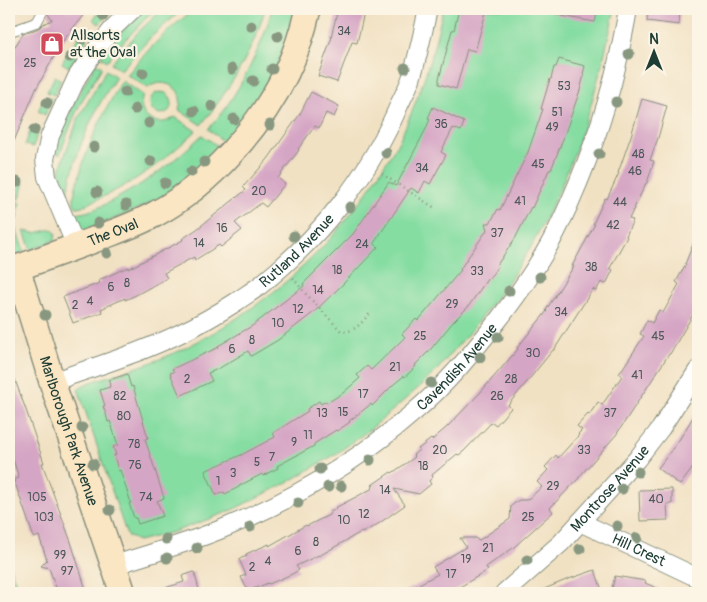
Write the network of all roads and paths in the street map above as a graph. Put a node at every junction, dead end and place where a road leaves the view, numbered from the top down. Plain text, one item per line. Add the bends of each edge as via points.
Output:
1 (44, 9) edge
2 (133, 9) edge
3 (308, 9) edge
4 (428, 9) edge
5 (628, 9) edge
6 (9, 32) edge
7 (368, 165) junction
8 (435, 208) dead end
9 (76, 246) junction
10 (284, 265) junction
11 (13, 269) edge
12 (371, 312) dead end
13 (698, 370) edge
14 (52, 382) junction
15 (580, 522) junction
16 (114, 565) junction
17 (698, 578) edge
18 (123, 593) edge
19 (504, 593) edge

1 - 6 lane via 37,22
2 - 9 street, The Oval via 115,26 77,77 50,136 45,159 47,177
3 - 9 street, The Oval via 296,52 276,93 225,160 182,198 157,213
4 - 7 street, Rutland Avenue via 410,80 392,123
5 - 16 street, Cavendish Avenue via 601,121 585,168 559,226 519,292 462,364 416,411 327,477 229,526
7 - 8 path
7 - 10 street, Rutland Avenue via 348,196
9 - 11 street
10 - 12 path via 341,331 350,331 358,326
10 - 14 street, Rutland Avenue via 256,288 184,332
11 - 14 street, Marlborough Park Avenue
13 - 15 street, Montrose Avenue via 637,459
14 - 16 street, Marlborough Park Avenue
15 - 17 street, Hill Crest
15 - 19 street, Montrose Avenue
16 - 18 street, Marlborough Park Avenue

